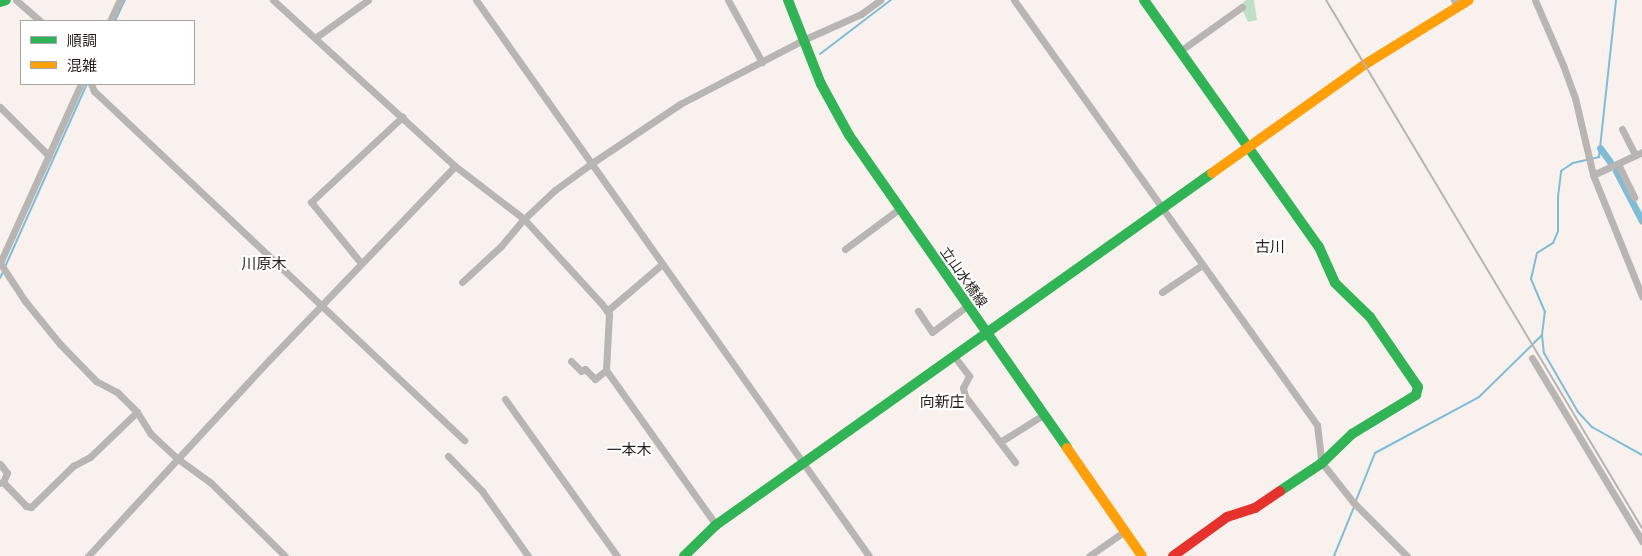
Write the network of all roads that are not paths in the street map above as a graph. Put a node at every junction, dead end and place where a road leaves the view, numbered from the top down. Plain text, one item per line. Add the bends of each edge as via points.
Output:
1 (6, 0) edge
2 (16, 0) edge
3 (120, 0) edge
4 (274, 0) edge
5 (368, 0) edge
6 (476, 0) edge
7 (728, 0) edge
8 (788, 0) edge
9 (880, 0) edge
10 (1014, 0) edge
11 (1144, 0) edge
12 (1469, 0) edge
13 (1535, 0) edge
14 (0, 2) edge
15 (1456, 3) edge
16 (1242, 7) dead end
17 (39, 20) edge
18 (110, 20) edge
19 (315, 38) junction
20 (803, 40) junction
21 (1180, 51) junction
22 (762, 62) junction
23 (81, 85) edge
24 (91, 85) edge
25 (0, 108) edge
26 (402, 117) junction
27 (1622, 129) dead end
28 (1248, 147) junction
29 (1639, 154) edge
30 (49, 156) junction
31 (592, 163) junction
32 (1618, 164) junction
33 (455, 166) junction
34 (1593, 175) junction
35 (1634, 197) dead end
36 (1162, 208) junction
37 (899, 209) junction
38 (524, 219) junction
39 (845, 248) dead end
40 (0, 263) edge
41 (362, 264) junction
42 (662, 264) junction
43 (1202, 264) junction
44 (462, 282) dead end
45 (1162, 292) dead end
46 (1642, 296) edge
47 (322, 305) junction
48 (967, 306) junction
49 (607, 311) junction
50 (918, 311) dead end
51 (986, 332) junction
52 (954, 356) junction
53 (1532, 358) dead end
54 (572, 361) dead end
55 (606, 370) junction
56 (505, 399) dead end
57 (137, 412) junction
58 (1043, 415) junction
59 (464, 440) dead end
60 (1000, 442) junction
61 (448, 456) dead end
62 (178, 459) junction
63 (1015, 462) dead end
64 (1322, 463) junction
65 (0, 464) edge
66 (804, 464) junction
67 (2, 482) edge
68 (716, 525) junction
69 (1125, 531) junction
70 (1642, 541) edge
71 (88, 556) edge
72 (286, 556) edge
73 (528, 556) edge
74 (617, 556) edge
75 (684, 556) edge
76 (869, 556) edge
77 (1089, 556) edge
78 (1142, 556) edge
79 (1173, 556) edge
80 (1407, 556) edge

1 - 14 street
2 - 17 street
3 - 18 street
4 - 19 street
5 - 19 street
6 - 31 street
7 - 22 street
8 - 20 street, 立山水橋線
9 - 20 street via 861,14
10 - 36 street
11 - 21 street
12 - 15 street
13 - 34 street via 1575,98
15 - 28 street
16 - 21 street
19 - 26 street
20 - 22 street
20 - 37 street, 立山水橋線 via 833,107
21 - 28 street
22 - 31 street via 680,104
23 - 30 street
24 - 47 street via 94,91
25 - 30 street
26 - 33 street
26 - 41 street via 311,202
27 - 29 street
28 - 36 street
28 - 64 street via 1320,247 1335,283 1370,317 1418,386 1416,395 1352,434
29 - 32 street
30 - 40 street
31 - 38 street via 555,190
31 - 42 street
32 - 34 street
32 - 35 street
33 - 38 street
33 - 41 street
34 - 46 street
36 - 43 street
36 - 51 street
37 - 39 street
37 - 48 street, 立山水橋線
38 - 44 street via 501,246
38 - 49 street
40 - 57 street via 25,301 60,344 96,381 117,392
41 - 47 street
42 - 49 street
42 - 66 street
43 - 45 street
43 - 64 street via 1316,425
47 - 59 street
47 - 62 street
48 - 50 street via 932,332
48 - 51 street, 立山水橋線
49 - 55 street
51 - 52 street
51 - 58 street, 立山水橋線
52 - 60 street via 969,376 963,388 965,396
52 - 66 street
53 - 70 street
54 - 55 street via 580,371 585,369 595,379
55 - 68 street
56 - 74 street
57 - 62 street via 151,434
57 - 67 street via 90,457 73,466 31,507 26,506
58 - 60 street
58 - 69 street, 立山水橋線
60 - 63 street
61 - 73 street via 482,491
62 - 71 street
62 - 72 street via 210,482
64 - 79 street via 1255,508 1227,517
64 - 80 street via 1353,502
65 - 67 street via 7,473
66 - 68 street
66 - 76 street
68 - 75 street
69 - 77 street
69 - 78 street, 立山水橋線

